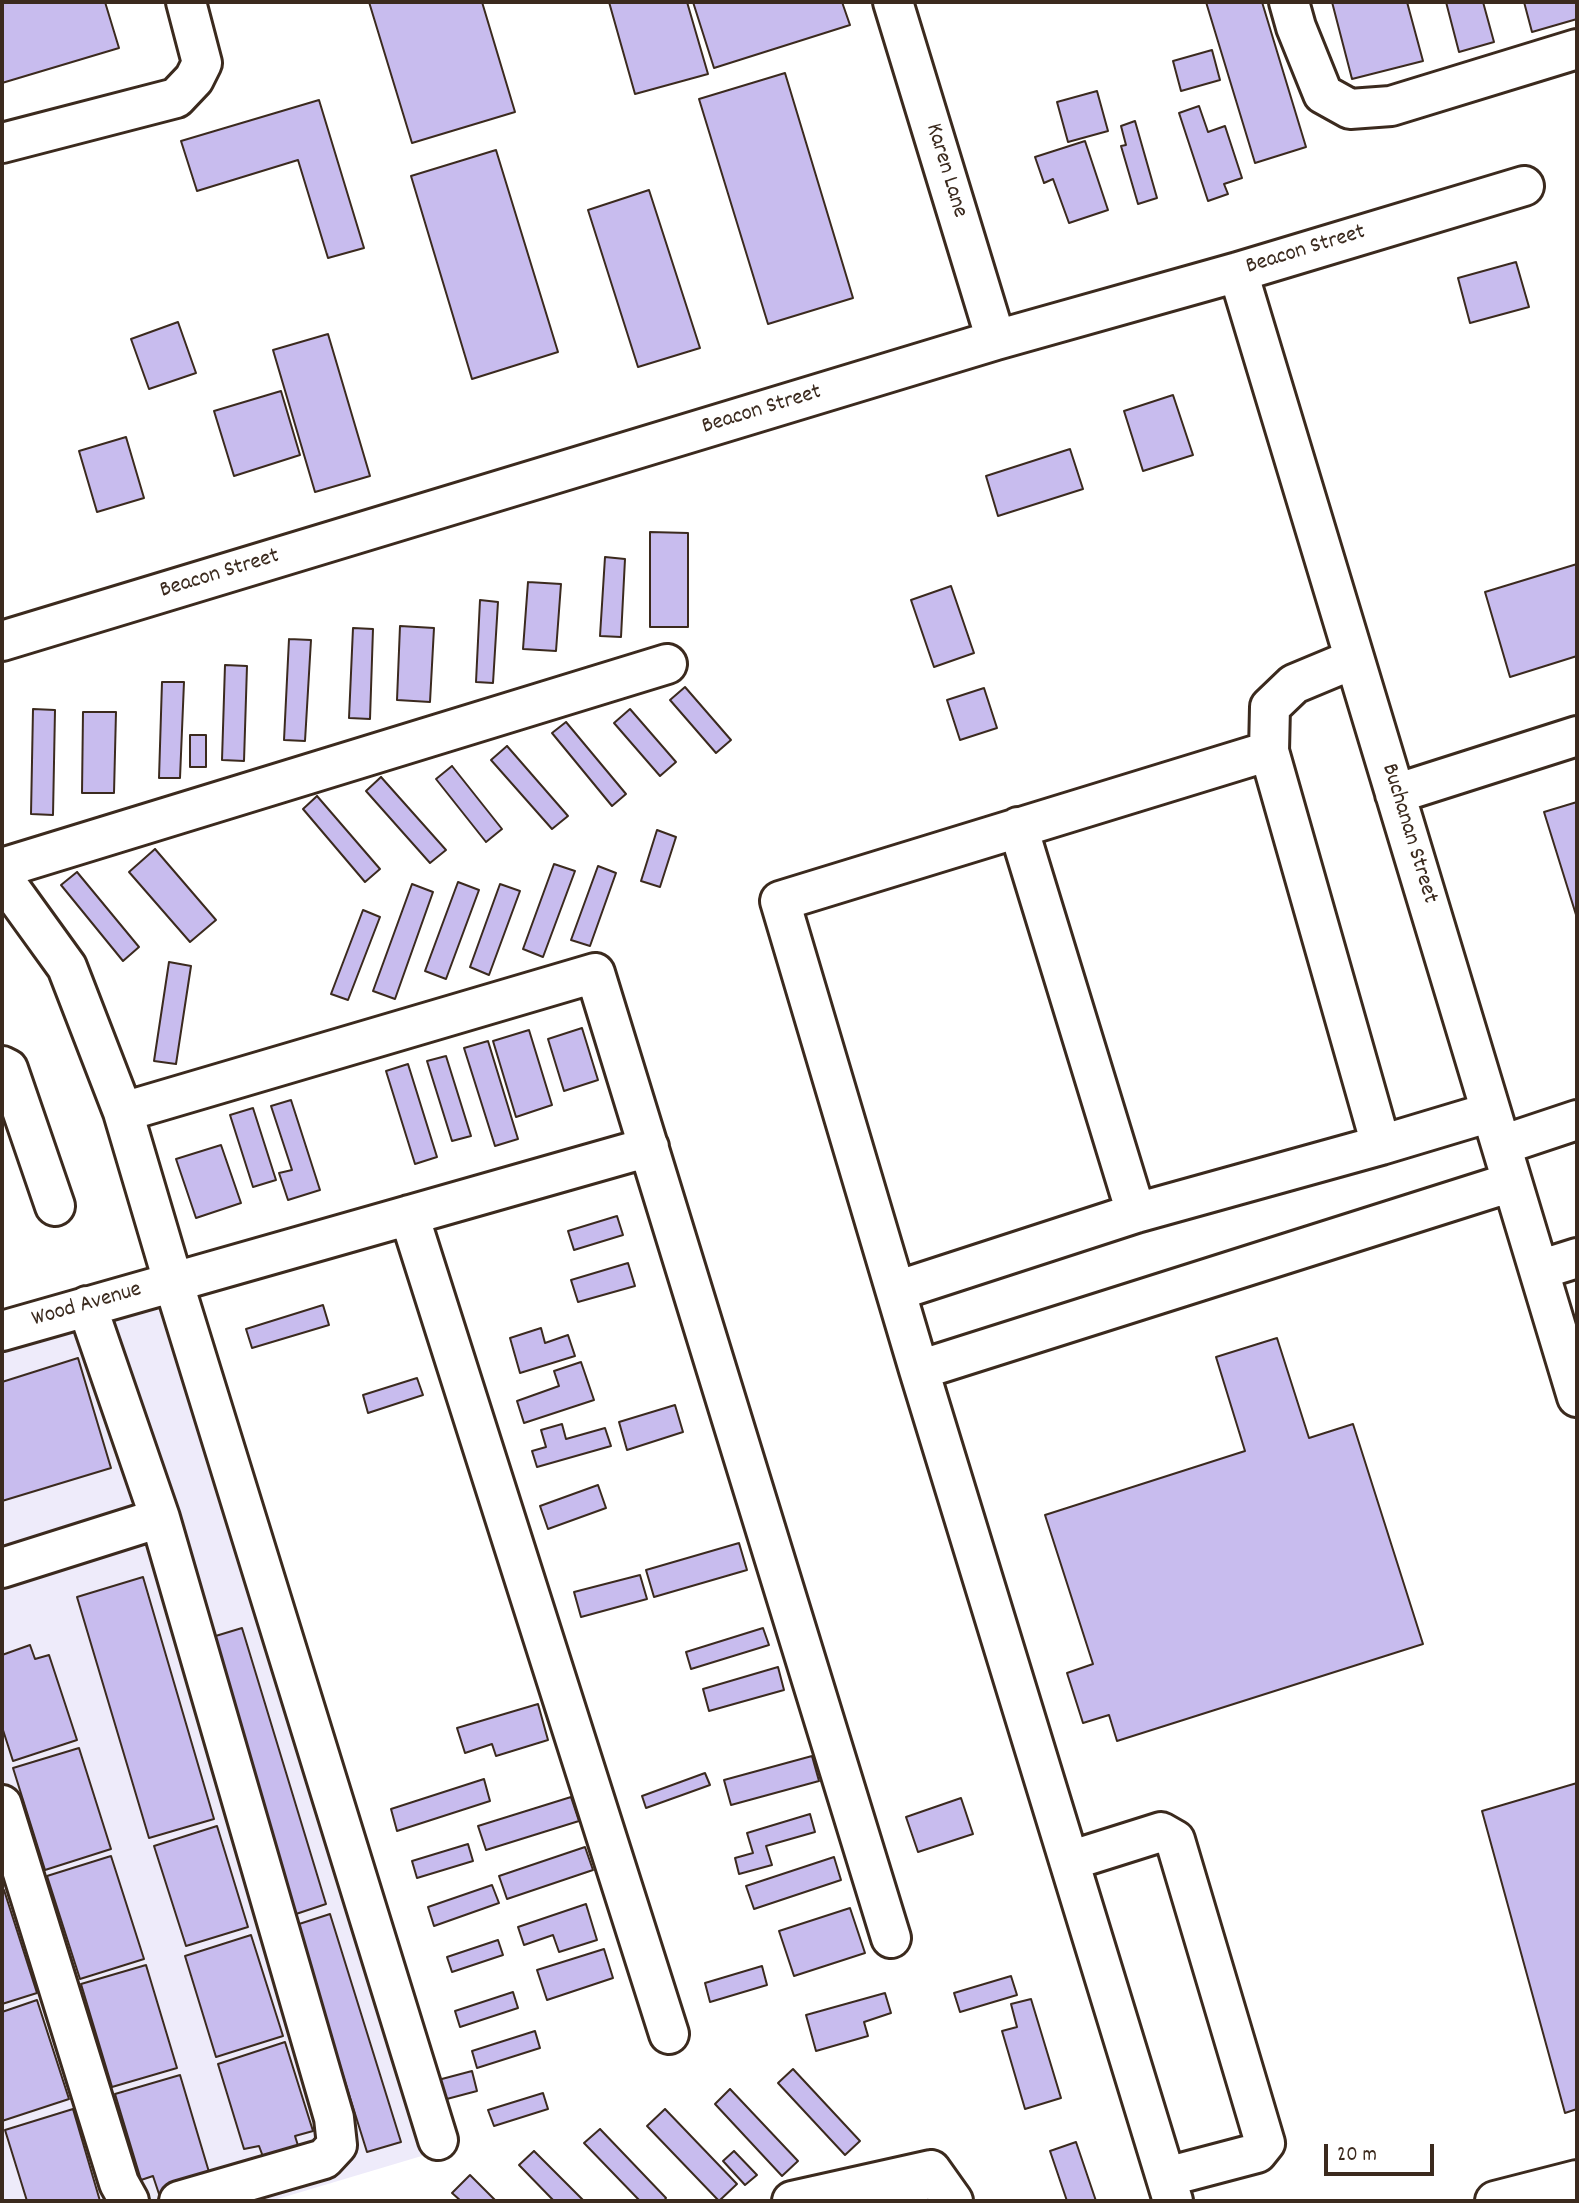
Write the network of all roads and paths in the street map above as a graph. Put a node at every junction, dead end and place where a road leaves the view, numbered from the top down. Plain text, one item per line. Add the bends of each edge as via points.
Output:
1 (186, 2) edge
2 (893, 2) edge
3 (1289, 2) edge
4 (1577, 49) edge
5 (2, 143) edge
6 (1524, 186) dead end
7 (1238, 272) junction
8 (996, 340) junction
9 (3, 638) edge
10 (1354, 659) junction
11 (667, 664) dead end
12 (1577, 736) edge
13 (1269, 751) junction
14 (1395, 794) junction
15 (1018, 827) junction
16 (2, 868) edge
17 (2, 877) edge
18 (2, 1066) edge
19 (123, 1112) junction
20 (1577, 1121) edge
21 (1497, 1129) junction
22 (1381, 1145) junction
23 (649, 1147) junction
24 (1512, 1182) junction
25 (55, 1206) dead end
26 (1136, 1213) junction
27 (409, 1215) junction
28 (1577, 1258) edge
29 (1539, 1270) junction
30 (173, 1281) junction
31 (896, 1290) junction
32 (87, 1306) junction
33 (2, 1331) edge
34 (919, 1370) junction
35 (1577, 1397) edge
36 (160, 1518) junction
37 (2, 1568) edge
38 (2, 1805) edge
39 (1069, 1861) junction
40 (891, 1938) dead end
41 (669, 2034) dead end
42 (438, 2140) dead end
43 (931, 2170) junction
44 (1577, 2180) edge
45 (1170, 2189) edge
46 (1534, 2197) edge
47 (129, 2201) edge
48 (179, 2201) edge
49 (792, 2201) edge
50 (897, 2201) edge
51 (953, 2201) edge
52 (1495, 2201) edge

1 - 5 street via 202,63 176,98
2 - 8 street, Karen Lane
3 - 4 street via 1324,94 1350,109 1391,106
6 - 7 street, Beacon Street
7 - 8 street, Beacon Street
7 - 10 street, Buchanan Street
8 - 9 street, Beacon Street
10 - 13 street via 1294,684 1270,707
10 - 14 street, Buchanan Street
11 - 16 street
12 - 14 street
13 - 15 street
13 - 22 street
14 - 21 street, Buchanan Street
15 - 26 street
15 - 31 street via 780,901
17 - 19 street via 67,967
18 - 25 street via 8,1069
19 - 23 street via 595,973
19 - 30 street
20 - 21 street
21 - 22 street
21 - 24 street, Buchanan Street
22 - 26 street
23 - 27 street, Wood Avenue
23 - 40 street
24 - 29 street, Buchanan Street
24 - 34 street
26 - 31 street
27 - 30 street, Wood Avenue
27 - 41 street
28 - 29 street
29 - 35 street, Buchanan Street
30 - 32 street, Wood Avenue
30 - 42 street
31 - 34 street
32 - 33 street, Wood Avenue
32 - 36 street
34 - 39 street
36 - 37 street
36 - 48 street via 334,2118 337,2145 324,2159
38 - 47 street via 119,2183
39 - 45 street
39 - 45 street via 1161,1832 1175,1840 1265,2143 1257,2153
43 - 49 street
43 - 50 street
43 - 51 street
44 - 46 street
46 - 52 street

